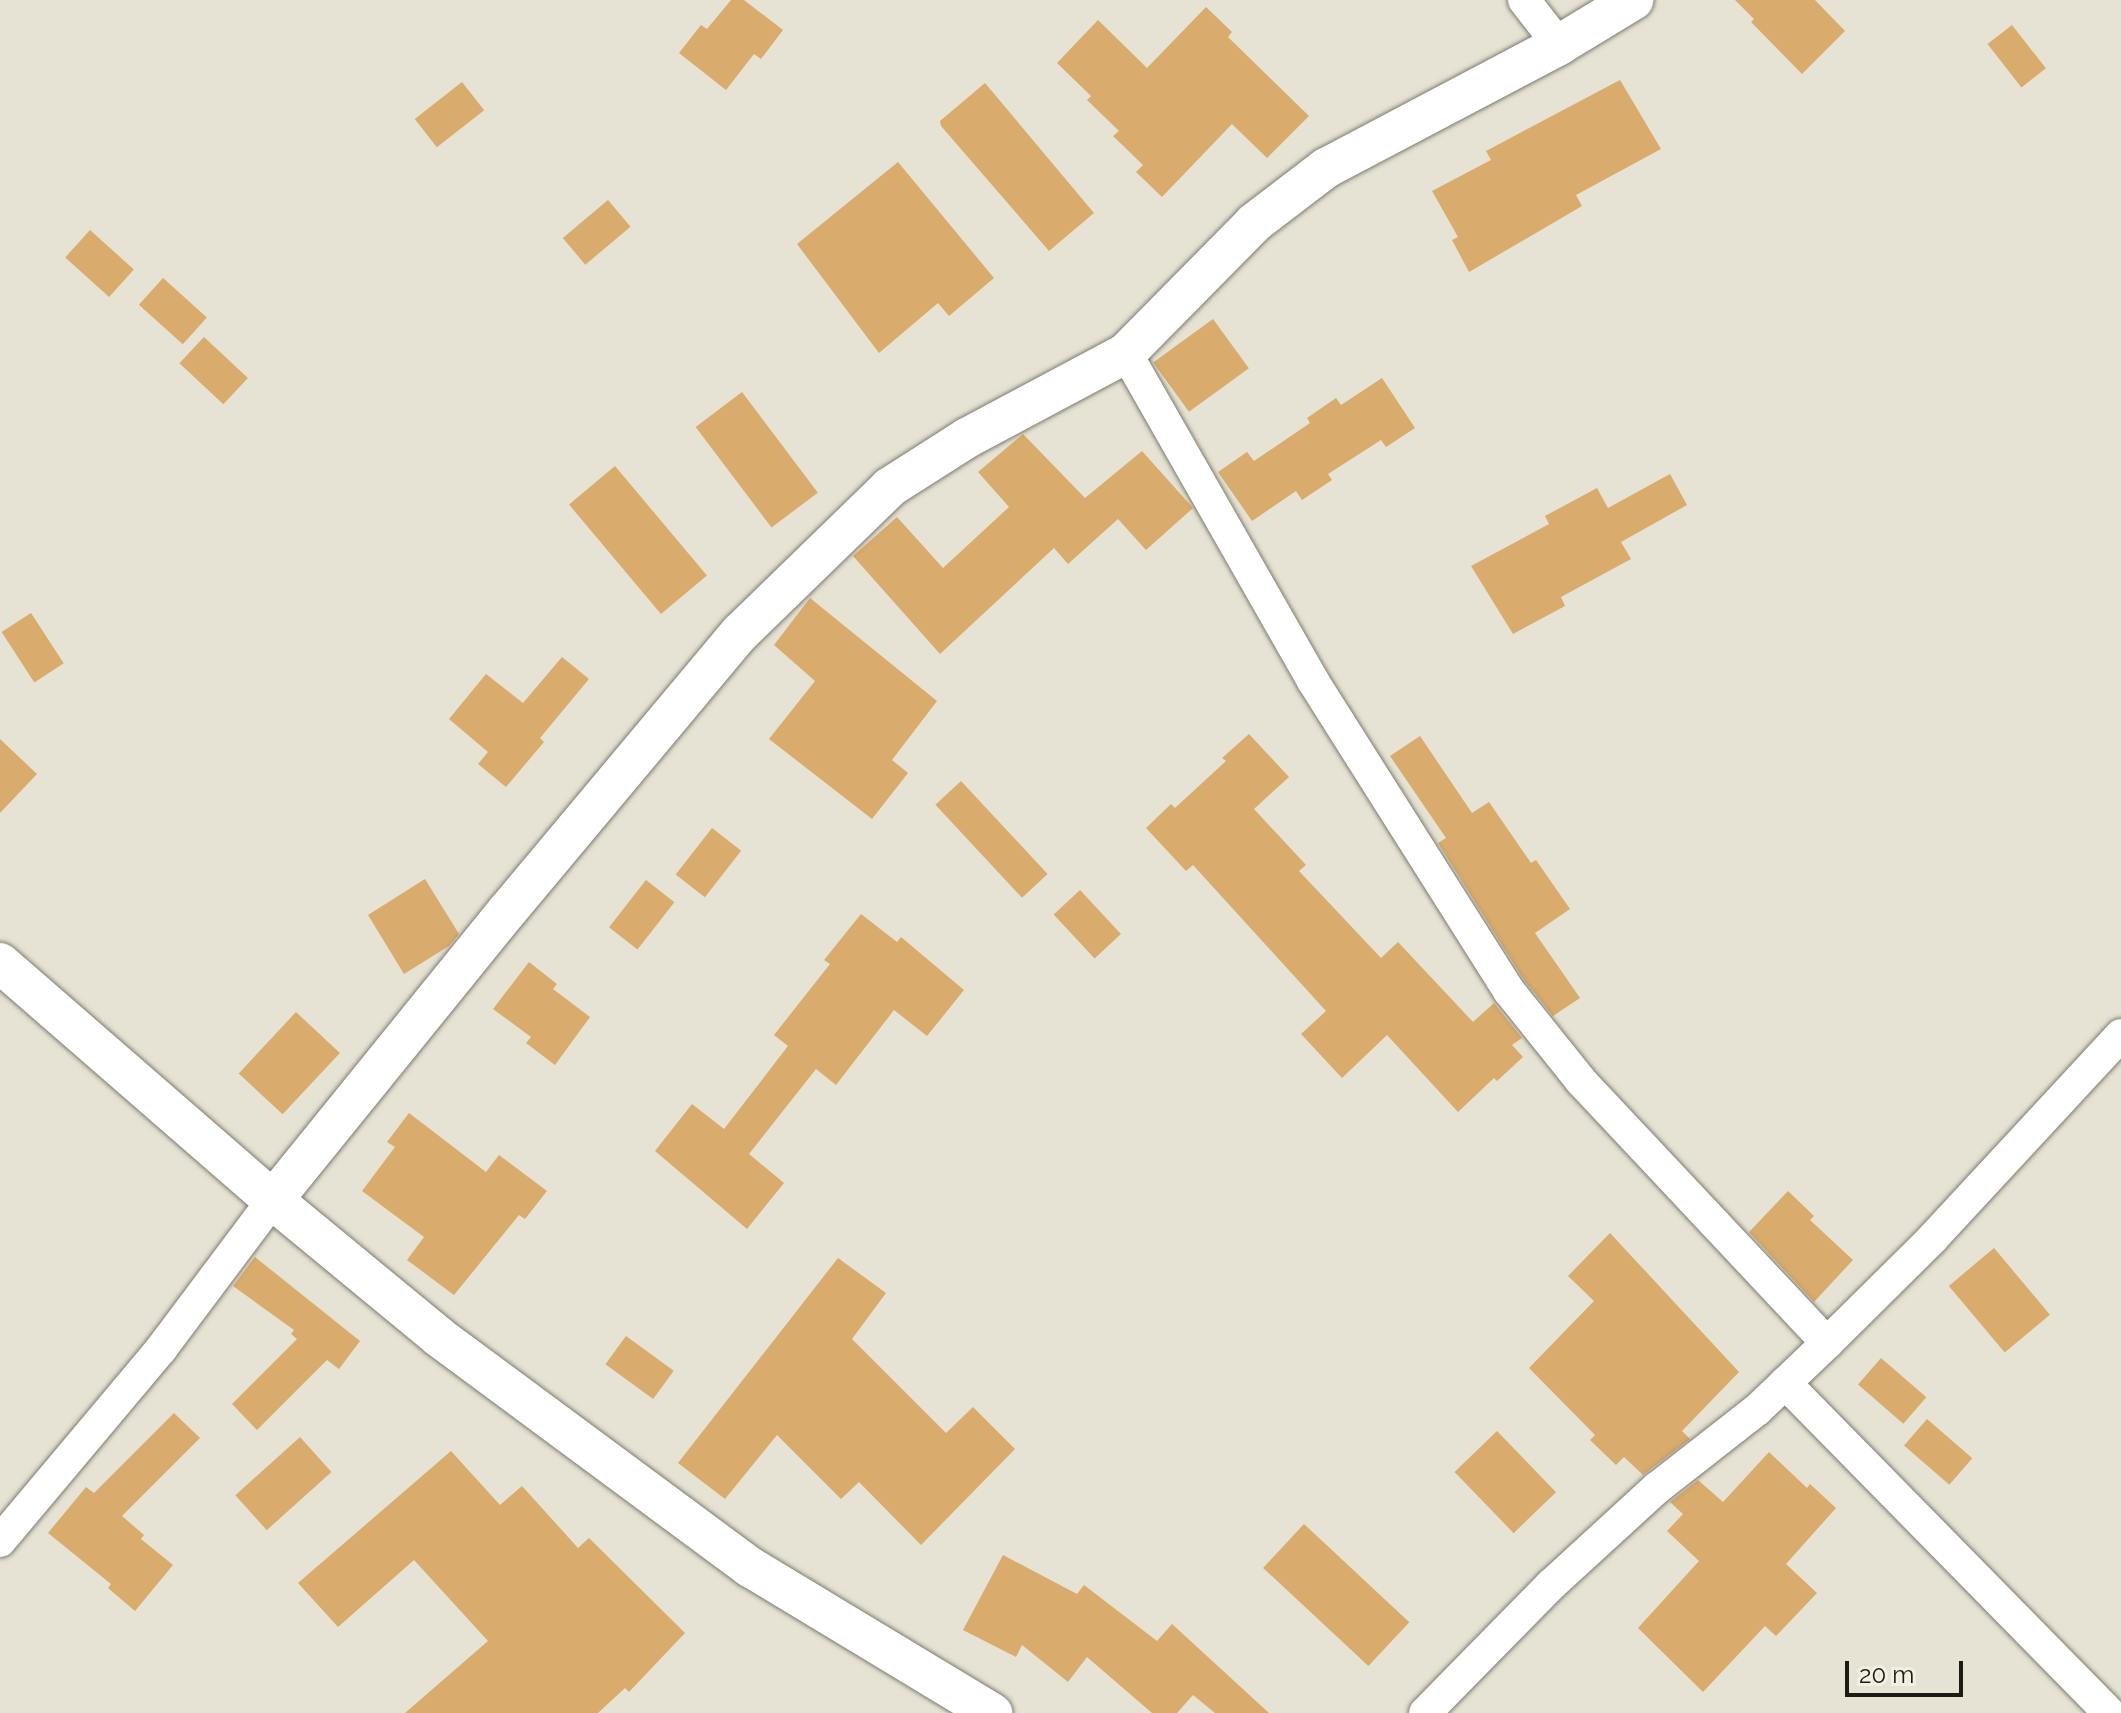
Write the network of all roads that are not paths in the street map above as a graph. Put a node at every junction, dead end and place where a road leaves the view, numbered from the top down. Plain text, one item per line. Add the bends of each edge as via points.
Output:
1 (1524, 0) edge
2 (1633, 0) edge
3 (1559, 45) junction
4 (1126, 353) junction
5 (0, 963) edge
6 (2121, 1035) edge
7 (273, 1200) junction
8 (1827, 1343) junction
9 (1785, 1383) junction
10 (0, 1541) edge
11 (992, 1713) edge
12 (1425, 1713) edge
13 (2109, 1713) edge

1 - 3 street
2 - 3 street
3 - 4 street via 1326,168 1254,223
4 - 7 street via 967,438 890,487 844,528 740,633
4 - 8 street via 1313,681 1509,991 1581,1081
5 - 7 street
6 - 8 street via 1932,1239
7 - 10 street via 161,1349
7 - 11 street via 439,1337 750,1567
8 - 9 street
9 - 12 street via 1657,1488 1551,1585
9 - 13 street

